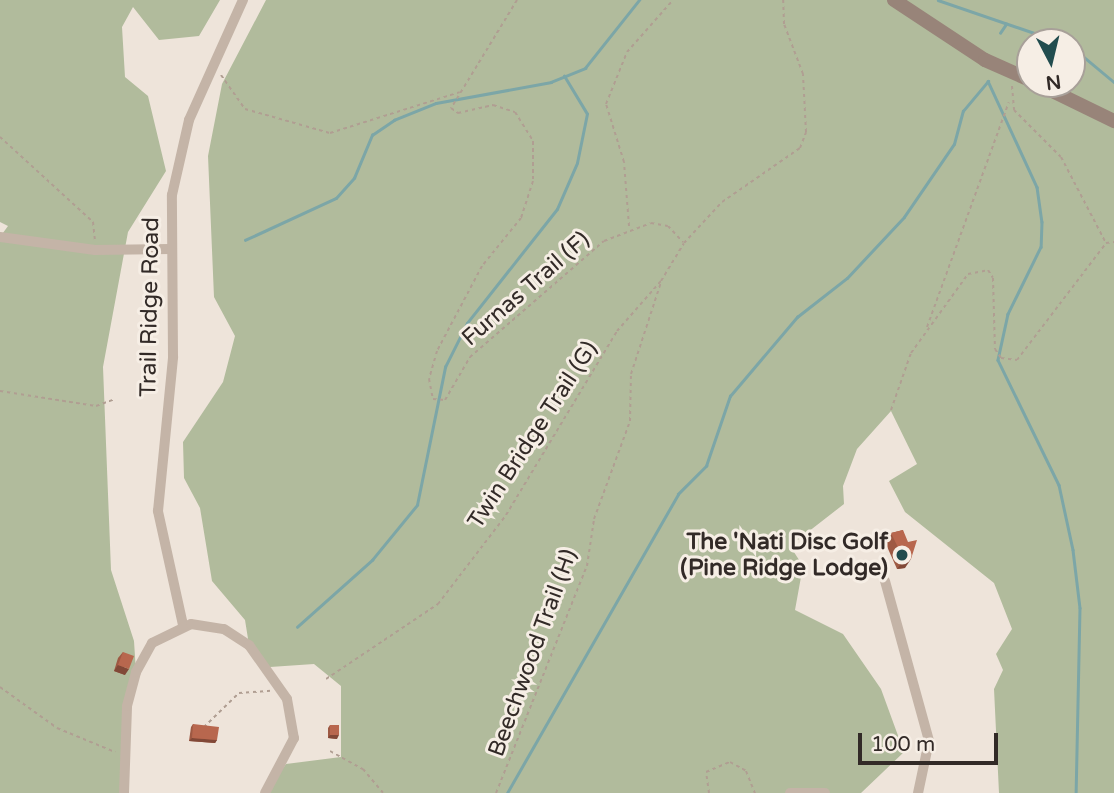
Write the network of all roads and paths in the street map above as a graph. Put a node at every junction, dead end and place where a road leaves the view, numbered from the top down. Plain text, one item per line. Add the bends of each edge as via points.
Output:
1 (243, 0) edge
2 (517, 0) edge
3 (673, 0) edge
4 (783, 0) edge
5 (894, 0) edge
6 (1016, 73) edge
7 (221, 74) dead end
8 (1016, 90) edge
9 (461, 92) junction
10 (1067, 98) edge
11 (1009, 102) junction
12 (1114, 121) edge
13 (0, 137) edge
14 (629, 227) junction
15 (0, 237) edge
16 (684, 243) junction
17 (1106, 243) junction
18 (1114, 243) edge
19 (170, 249) junction
20 (95, 250) junction
21 (661, 281) junction
22 (926, 330) junction
23 (0, 391) edge
24 (115, 399) dead end
25 (891, 410) dead end
26 (885, 581) dead end
27 (183, 625) junction
28 (326, 679) dead end
29 (0, 687) edge
30 (282, 688) junction
31 (203, 729) edge
32 (330, 751) dead end
33 (123, 754) junction
34 (124, 793) edge
35 (265, 793) edge
36 (383, 793) edge
37 (496, 793) edge
38 (709, 793) edge
39 (755, 793) edge
40 (790, 793) edge
41 (825, 793) edge
42 (918, 793) edge

1 - 19 street, Trail Ridge Road via 178,155
2 - 9 path
3 - 14 path via 627,52 606,104 624,162
4 - 16 path, Twin Bridge Trail (G) via 784,24 803,74 806,132 800,148 722,202
5 - 6 street
7 - 9 path via 245,109 330,133
8 - 11 path
9 - 14 path, Furnas Trail (F) via 453,112 504,107 527,125 533,181 521,218 482,266 438,351 429,379 433,399 450,395 470,357 535,296
10 - 12 street
11 - 17 path via 1061,157
11 - 22 path
13 - 20 path via 93,222
14 - 16 path via 668,226
15 - 20 street
16 - 21 path, Twin Bridge Trail (G)
17 - 18 path
17 - 22 path via 1017,360 1001,358 995,349 988,270 968,274
19 - 20 street
19 - 27 street, Trail Ridge Road via 173,357 158,511
21 - 28 path, Twin Bridge Trail (G) via 617,331 506,515 438,604
21 - 37 path, Beechwood Trail (H) via 631,374 629,421 594,519 587,566
22 - 25 path
23 - 24 path via 96,406
26 - 42 street via 929,741
27 - 30 street via 216,626 239,638
27 - 33 street via 167,631 143,657 127,706
29 - 33 path via 25,699 57,728
30 - 31 path via 239,693
30 - 35 street via 294,738
32 - 36 path via 363,769
33 - 34 street
38 - 39 path via 706,772 730,762 746,771
40 - 41 street

